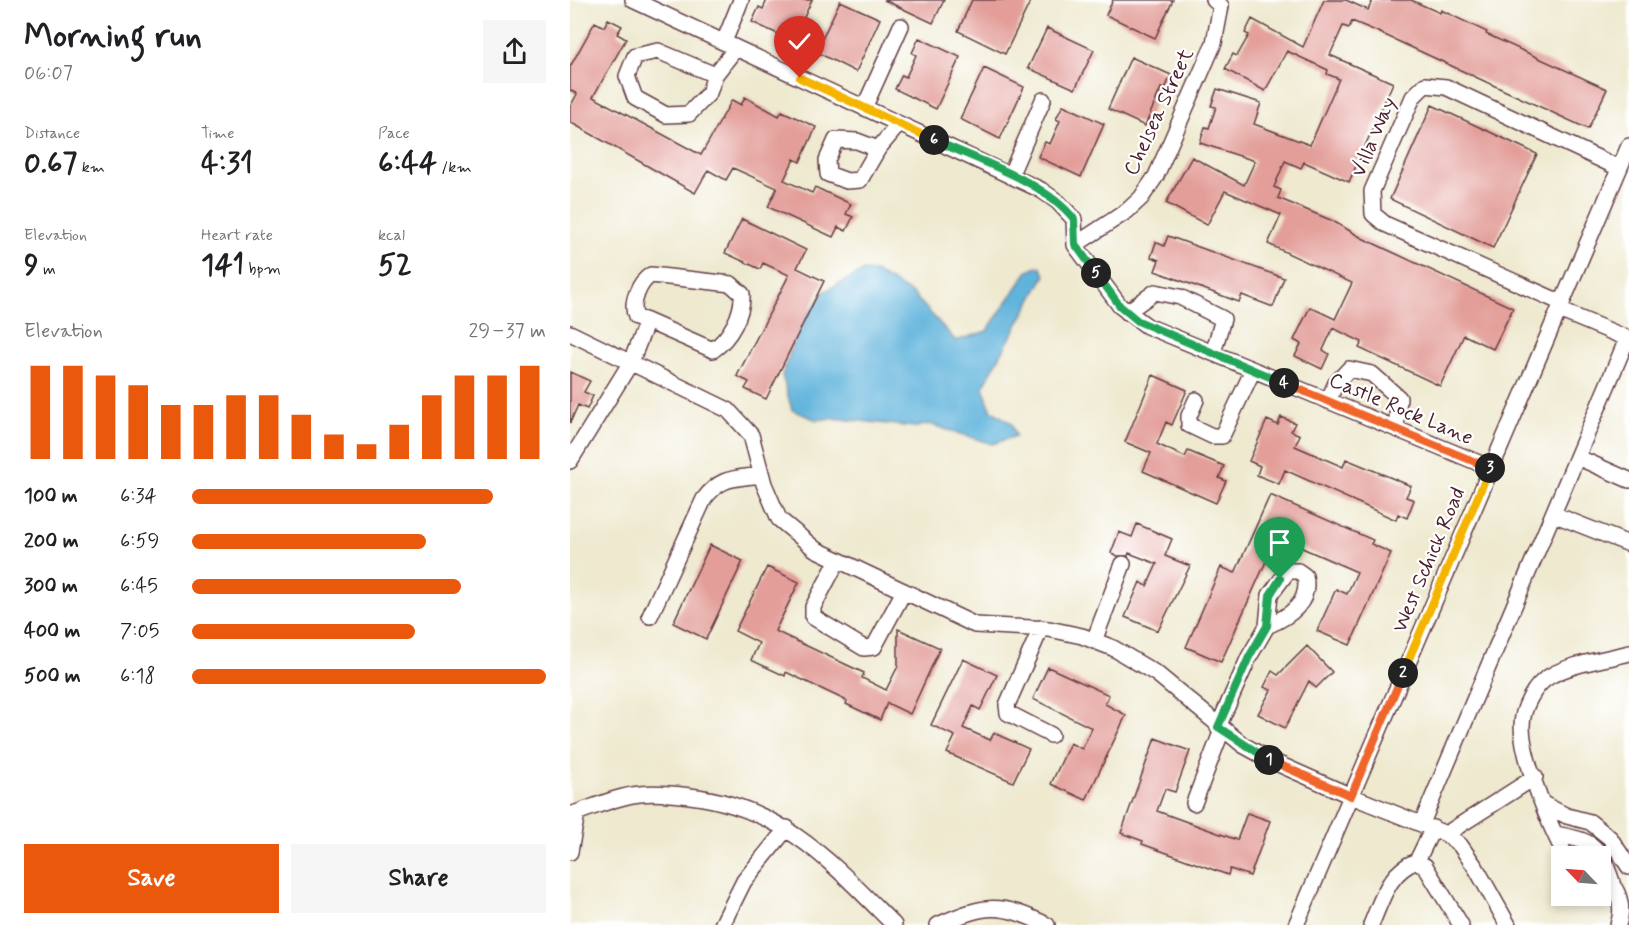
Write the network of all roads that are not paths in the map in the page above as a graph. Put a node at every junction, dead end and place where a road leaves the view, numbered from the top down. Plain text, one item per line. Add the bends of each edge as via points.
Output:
1 (633, 0) edge
2 (741, 0) edge
3 (1214, 0) edge
4 (902, 26) dead end
5 (730, 45) junction
6 (715, 75) junction
7 (1043, 100) dead end
8 (864, 108) junction
9 (899, 124) junction
10 (1629, 146) edge
11 (878, 149) dead end
12 (1619, 168) junction
13 (1010, 176) junction
14 (1075, 244) junction
15 (1560, 307) junction
16 (1127, 312) junction
17 (647, 321) junction
18 (570, 333) edge
19 (1628, 339) edge
20 (1213, 353) junction
21 (631, 362) junction
22 (1253, 370) junction
23 (1196, 400) dead end
24 (1328, 401) junction
25 (1396, 429) junction
26 (1577, 457) junction
27 (570, 461) edge
28 (1491, 468) junction
29 (761, 475) junction
30 (1629, 480) edge
31 (1553, 514) junction
32 (1629, 544) edge
33 (838, 560) junction
34 (1123, 564) dead end
35 (904, 591) junction
36 (650, 616) dead end
37 (1267, 626) dead end
38 (1041, 628) junction
39 (1094, 640) junction
40 (1629, 653) edge
41 (1220, 729) junction
42 (1051, 735) dead end
43 (1535, 777) junction
44 (1351, 796) junction
45 (1194, 803) dead end
46 (1545, 805) junction
47 (573, 814) edge
48 (787, 828) junction
49 (1434, 828) junction
50 (1555, 834) junction
51 (1561, 846) edge
52 (1594, 846) edge
53 (570, 852) edge
54 (1417, 861) junction
55 (1629, 867) edge
56 (1611, 883) edge
57 (1624, 891) edge
58 (722, 925) edge
59 (894, 925) edge
60 (938, 925) edge
61 (1047, 925) edge
62 (1296, 925) edge
63 (1371, 925) edge
64 (1461, 925) edge
65 (1508, 925) edge
66 (1618, 925) edge

1 - 5 street, Castle Rock Lane
2 - 5 street
3 - 14 street, Chelsea Street via 1221,6 1214,43 1156,176 1127,211
4 - 8 street
5 - 6 street
5 - 8 street, Castle Rock Lane
6 - 6 street via 709,93 690,114 666,115 635,98 627,76 635,56 658,51
7 - 13 street
8 - 9 street, Castle Rock Lane
9 - 11 street
9 - 13 street, Castle Rock Lane
10 - 12 street, West Schick Road
12 - 15 street, West Schick Road
12 - 15 street, Villa Way via 1446,87 1425,85 1413,97 1372,191 1373,214 1385,224
13 - 14 street, Castle Rock Lane via 1041,190 1066,208 1074,219
14 - 16 street, Castle Rock Lane
15 - 19 street
15 - 28 street, West Schick Road
16 - 20 street, Castle Rock Lane via 1147,326
16 - 20 street via 1155,292 1180,297 1223,319
17 - 17 street via 713,350 737,318 742,294 731,284 651,275 640,284 634,305 636,317
17 - 21 street
18 - 21 street
19 - 26 street
20 - 22 street, Castle Rock Lane
21 - 27 street
21 - 29 street via 728,410 751,435
22 - 23 street via 1222,436 1212,436 1189,425
22 - 24 street, Castle Rock Lane
24 - 25 street, Castle Rock Lane
24 - 25 street via 1348,369 1372,374 1399,398
25 - 28 street, Castle Rock Lane
26 - 30 street
26 - 31 street
28 - 44 street, West Schick Road
29 - 33 street via 778,519 801,540
29 - 36 street via 722,481 714,486 704,499
31 - 32 street
31 - 49 street
33 - 35 street
33 - 35 street via 813,607 813,617 864,648 874,647
34 - 39 street
35 - 38 street via 975,625
37 - 41 street via 1249,657
38 - 39 street
38 - 42 street via 1007,705 1008,713
39 - 41 street via 1157,674
40 - 43 street via 1548,676 1536,687 1522,724 1524,748
41 - 44 street via 1274,762
41 - 45 street
43 - 46 street
43 - 49 street
44 - 49 street
44 - 62 street, West Schick Road
46 - 50 street
46 - 55 street via 1590,822 1610,838
47 - 48 street via 639,794 673,794 729,803
47 - 53 street
48 - 58 street via 744,881
48 - 59 street via 832,862
49 - 54 street
49 - 65 street via 1460,845
50 - 51 street
50 - 52 street
54 - 63 street via 1401,867
54 - 64 street via 1425,866
56 - 57 street
57 - 66 street
60 - 61 street via 976,908 999,908

